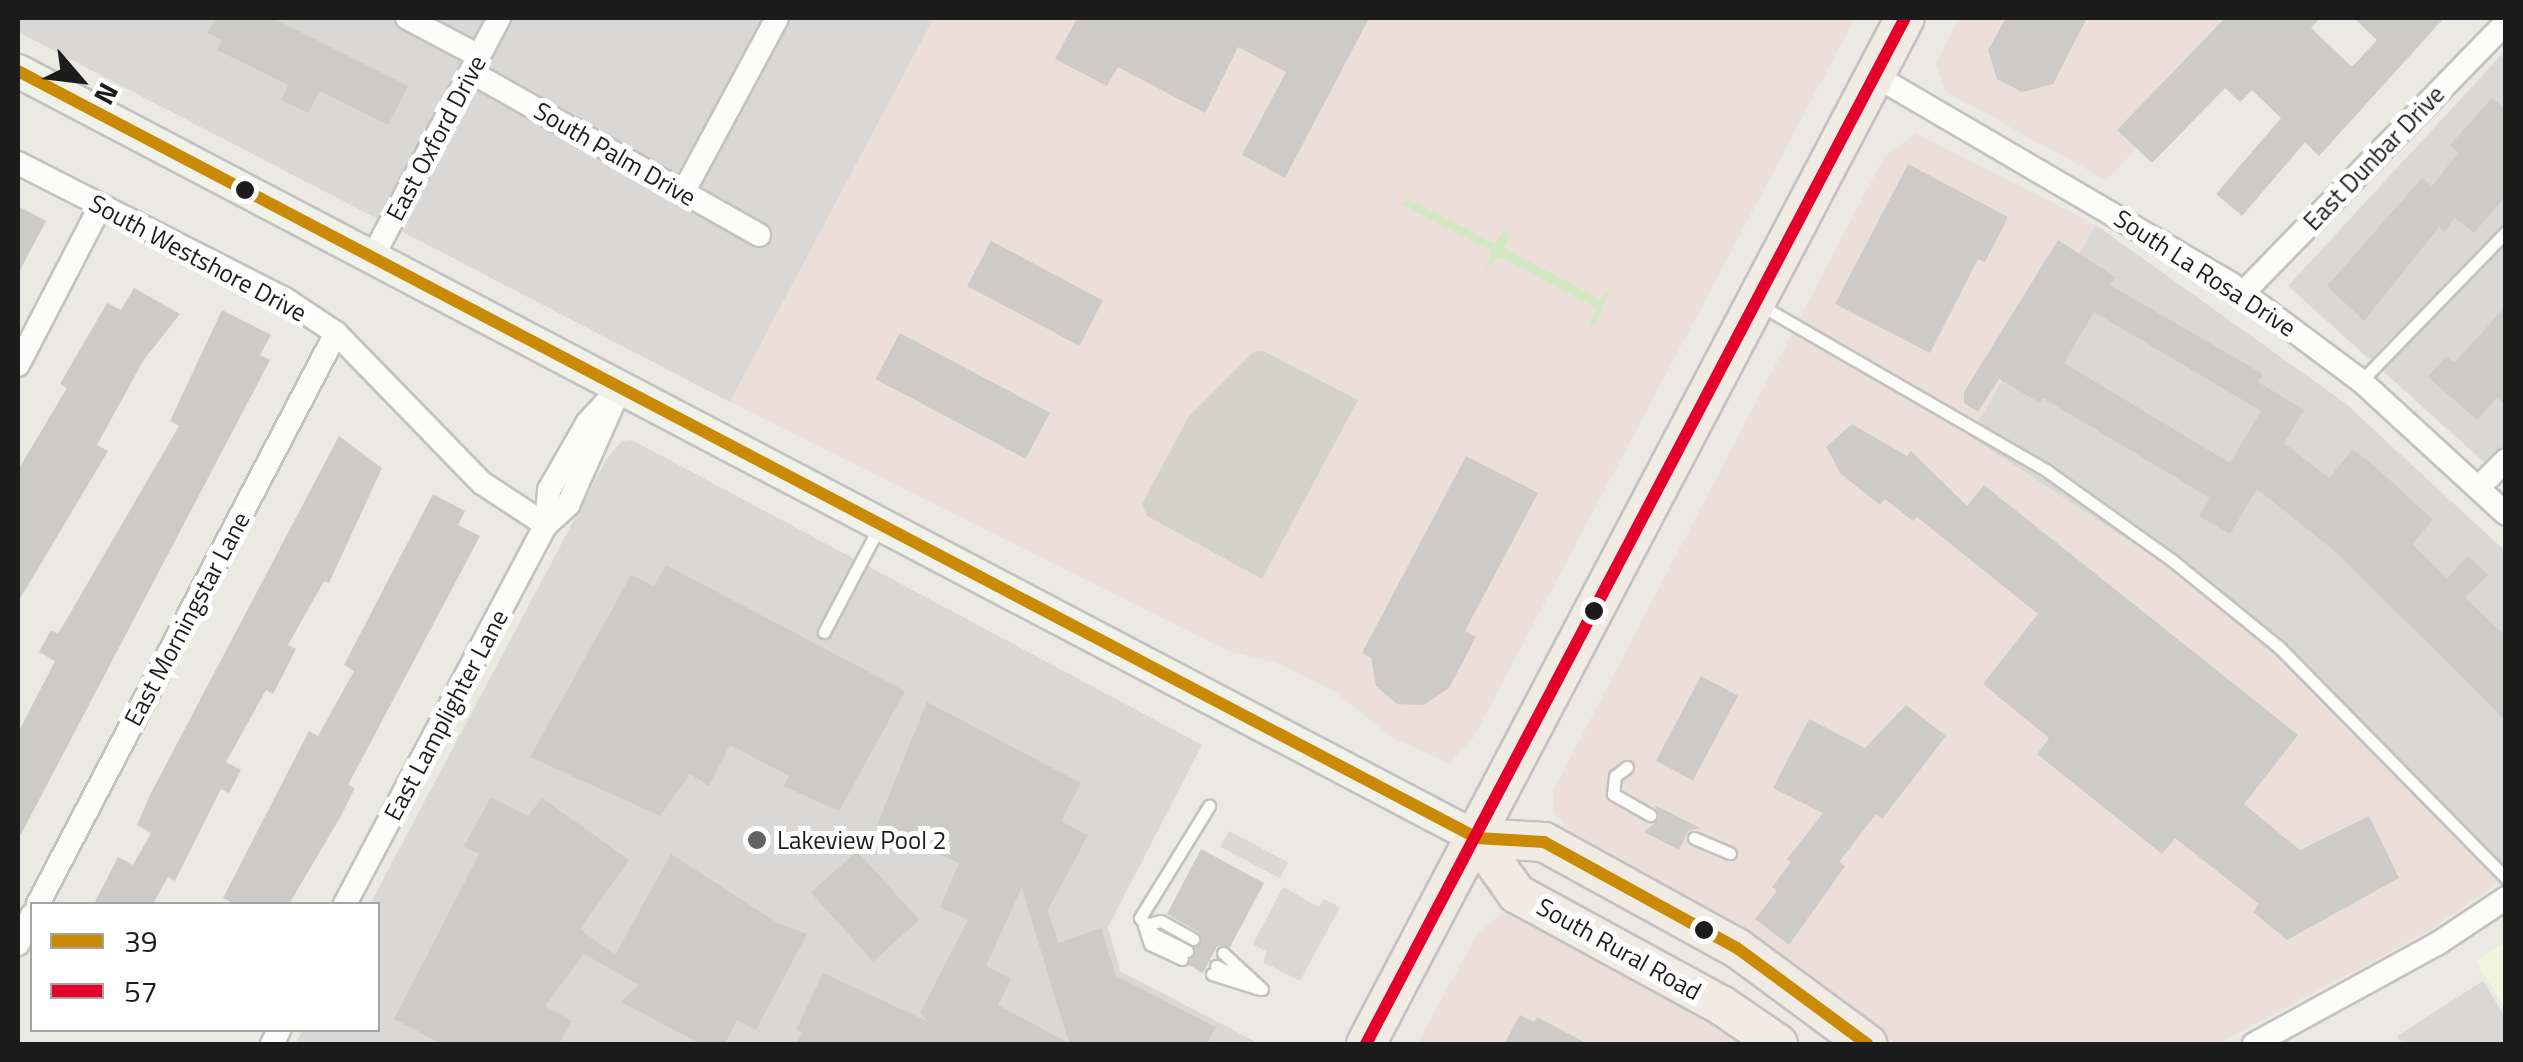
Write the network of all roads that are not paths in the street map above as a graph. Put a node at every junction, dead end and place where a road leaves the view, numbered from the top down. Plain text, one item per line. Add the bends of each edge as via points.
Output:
1 (407, 18) edge
2 (499, 18) edge
3 (777, 18) edge
4 (1905, 18) edge
5 (2506, 23) edge
6 (475, 64) junction
7 (18, 71) edge
8 (1874, 75) junction
9 (18, 163) edge
10 (685, 189) junction
11 (100, 208) junction
12 (2506, 232) edge
13 (760, 235) dead end
14 (372, 258) junction
15 (2243, 293) junction
16 (1756, 303) junction
17 (336, 333) junction
18 (18, 365) edge
19 (2361, 381) junction
20 (620, 388) junction
21 (2506, 460) edge
22 (2478, 487) junction
23 (2506, 514) edge
24 (546, 524) junction
25 (880, 524) junction
26 (824, 632) dead end
27 (1626, 767) dead end
28 (1209, 806) dead end
29 (1650, 815) dead end
30 (1476, 838) junction
31 (1694, 838) dead end
32 (1730, 853) dead end
33 (2506, 878) edge
34 (2506, 898) edge
35 (39, 902) edge
36 (347, 902) edge
37 (30, 919) edge
38 (1144, 925) junction
39 (1193, 938) dead end
40 (18, 944) edge
41 (1223, 953) dead end
42 (1185, 955) dead end
43 (1214, 970) dead end
44 (1366, 1044) edge
45 (1778, 1044) edge
46 (1867, 1044) edge
47 (2254, 1044) edge

1 - 6 street, South Palm Drive
2 - 6 street, East Oxford Drive
3 - 10 street
4 - 8 main road
5 - 15 street, East Dunbar Drive
6 - 10 street, South Palm Drive
6 - 14 street, East Oxford Drive
7 - 14 main road, South Rural Road
8 - 15 street, South La Rosa Drive
8 - 16 main road
9 - 11 street, South Westshore Drive
10 - 13 street, South Palm Drive
11 - 17 street, South Westshore Drive via 285,299
11 - 18 street
12 - 19 lane
14 - 20 main road, South Rural Road
15 - 19 street, South La Rosa Drive
16 - 30 main road
16 - 33 lane via 2047,471 2173,561 2278,646
17 - 24 street, South Westshore Drive via 482,483
17 - 35 street, East Morningstar Lane
19 - 22 street, South La Rosa Drive
20 - 24 street, East Lamplighter Lane via 568,505
20 - 25 main road, South Rural Road
21 - 22 street
22 - 23 street, South La Rosa Drive
24 - 36 street, East Lamplighter Lane
25 - 26 lane
25 - 30 main road, South Rural Road
27 - 29 lane via 1615,776 1612,794
28 - 38 lane via 1142,909
30 - 44 main road
30 - 45 main road, South Rural Road via 1518,894
30 - 46 main road, South Rural Road via 1544,842 1737,948
31 - 32 lane
34 - 47 street via 2437,944
37 - 40 street
38 - 39 lane via 1161,922
38 - 42 lane
41 - 43 lane via 1262,989

